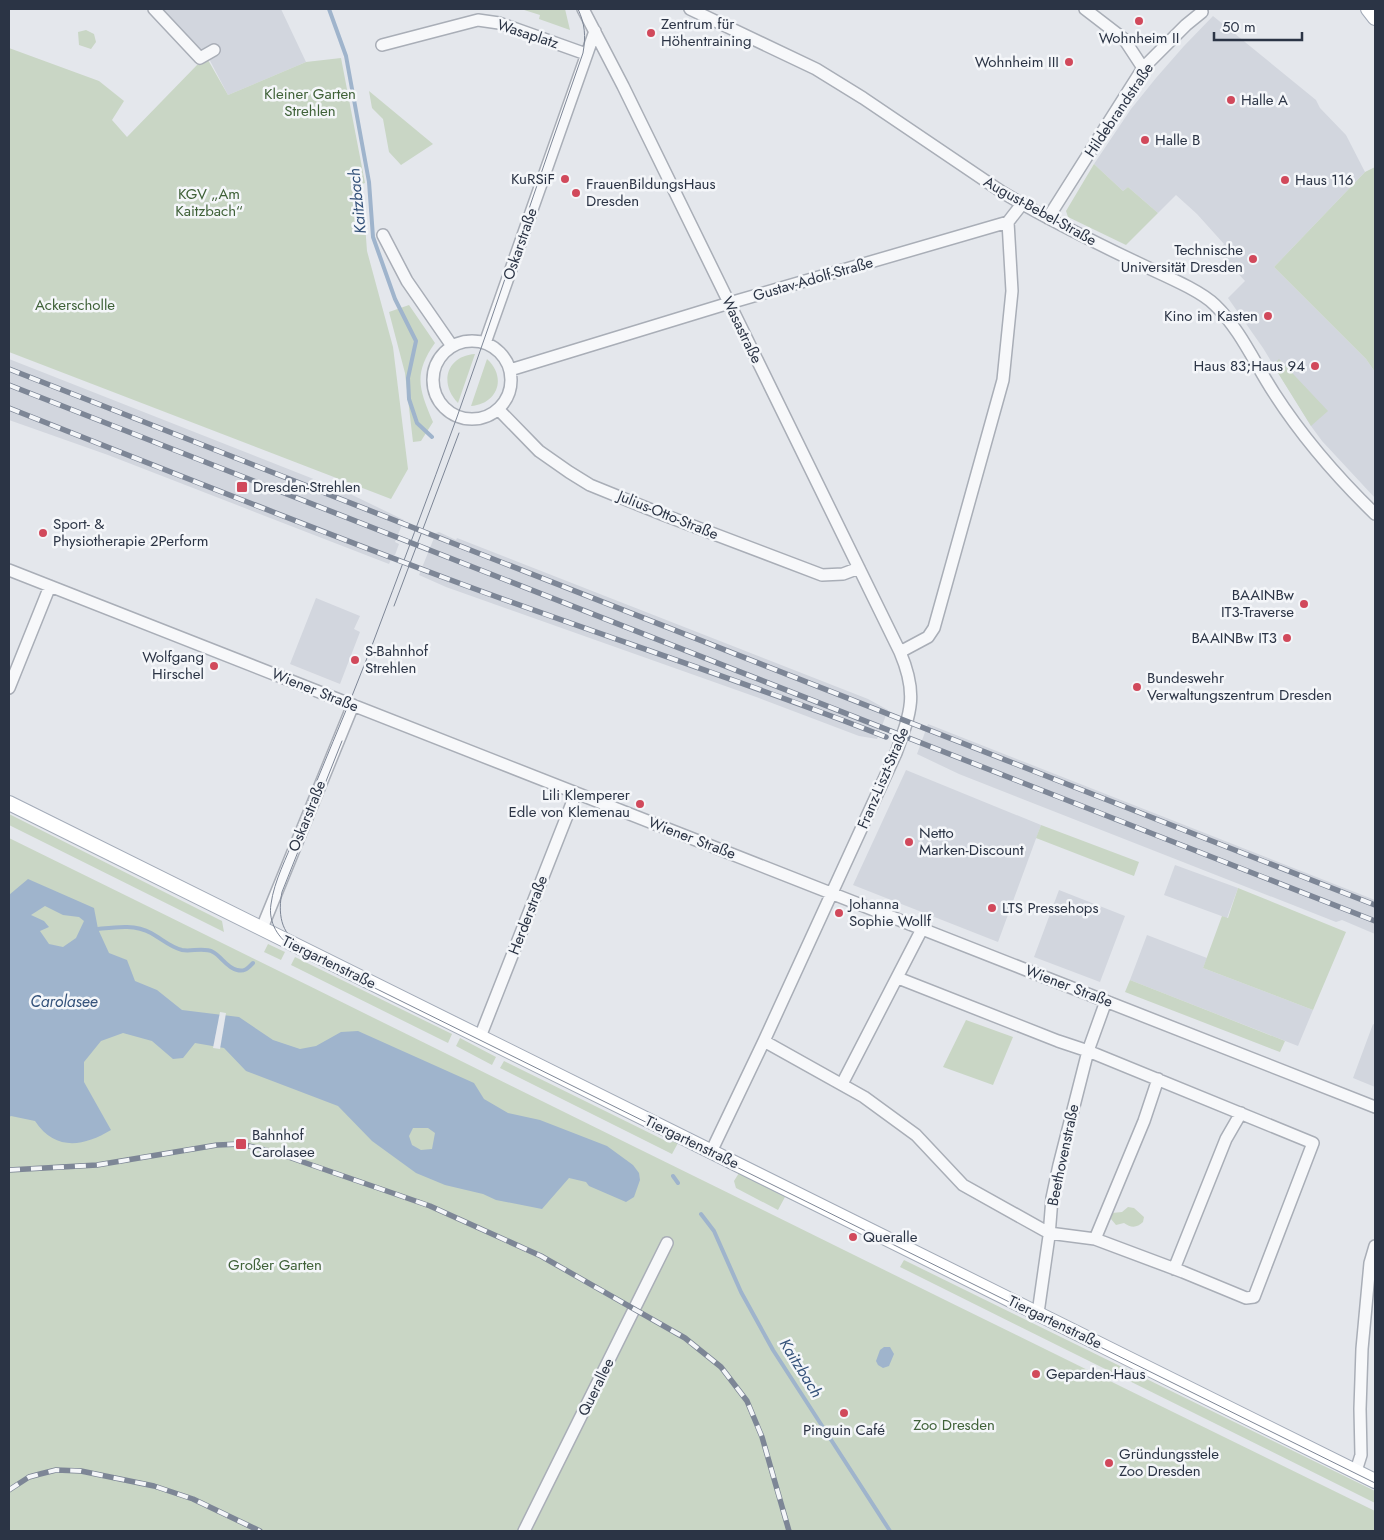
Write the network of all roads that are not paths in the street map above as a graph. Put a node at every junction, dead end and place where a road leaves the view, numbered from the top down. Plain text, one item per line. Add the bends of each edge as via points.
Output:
1 (154, 9) edge
2 (583, 9) edge
3 (690, 9) edge
4 (1085, 9) edge
5 (1368, 9) edge
6 (1202, 12) dead end
7 (1375, 18) edge
8 (595, 31) junction
9 (382, 45) dead end
10 (214, 50) dead end
11 (586, 54) junction
12 (1143, 68) junction
13 (1022, 204) junction
14 (1048, 218) junction
15 (1008, 222) junction
16 (383, 235) dead end
17 (729, 303) junction
18 (486, 343) junction
19 (452, 346) junction
20 (510, 370) junction
21 (498, 409) junction
22 (1375, 514) edge
23 (859, 568) junction
24 (9, 570) edge
25 (50, 586) junction
26 (900, 652) junction
27 (9, 688) edge
28 (353, 705) junction
29 (576, 793) junction
30 (9, 803) edge
31 (832, 893) junction
32 (262, 928) junction
33 (922, 929) junction
34 (898, 978) junction
35 (1106, 1001) junction
36 (480, 1037) junction
37 (764, 1041) junction
38 (1088, 1050) junction
39 (1158, 1079) junction
40 (842, 1084) junction
41 (1375, 1107) edge
42 (1241, 1114) junction
43 (712, 1152) junction
44 (1049, 1233) junction
45 (1096, 1239) junction
46 (667, 1243) dead end
47 (1375, 1246) edge
48 (1174, 1269) junction
49 (1038, 1313) junction
50 (1356, 1471) junction
51 (1375, 1480) edge
52 (524, 1531) edge

1 - 10 street via 200,58
2 - 8 street, Wasastraße
3 - 13 street, August-Bebel-Straße via 816,69
4 - 12 street via 1124,39
5 - 7 main road
6 - 12 street, Hildebrandstraße
8 - 11 street, Oskarstraße
8 - 17 street, Wasastraße
9 - 11 street, Wasaplatz via 469,21 486,20
11 - 18 street, Oskarstraße
12 - 14 street, Hildebrandstraße
13 - 14 street, August-Bebel-Straße
13 - 15 street
14 - 22 street, August-Bebel-Straße via 1182,284 1215,304 1233,326 1306,439
15 - 17 street, Gustav-Adolf-Straße
15 - 26 street via 1012,291 1003,380 934,628 928,637
16 - 19 street via 407,281
17 - 20 street, Gustav-Adolf-Straße
17 - 23 street, Wasastraße
18 - 19 street via 472,341
18 - 20 street via 499,351
19 - 21 street via 436,365 433,376 439,400 447,410 464,418 488,416
20 - 21 street via 510,391
21 - 23 street, Julius-Otto-Straße via 539,451 590,484 822,575 843,574
23 - 26 street, Wasastraße
24 - 25 street, Wiener Straße
25 - 27 street
25 - 28 street, Wiener Straße
26 - 31 street, Franz-Liszt-Straße via 911,686 910,713 896,753
28 - 29 street, Wiener Straße
28 - 32 street, Oskarstraße
29 - 31 street, Wiener Straße
29 - 36 street, Herderstraße
30 - 32 main road, Tiergartenstraße
31 - 33 street, Wiener Straße
31 - 37 street, Franz-Liszt-Straße
32 - 36 main road, Tiergartenstraße
33 - 34 street
33 - 35 street, Wiener Straße
34 - 38 street
34 - 40 street
35 - 38 street, Beethovenstraße
35 - 41 street, Wiener Straße
36 - 43 main road, Tiergartenstraße
37 - 40 street
37 - 43 street, Franz-Liszt-Straße
38 - 39 street
38 - 44 street, Beethovenstraße via 1059,1165
39 - 42 street
39 - 45 street
40 - 44 street via 908,1128 963,1185
42 - 48 street via 1226,1139
42 - 48 street via 1313,1143 1254,1297 1246,1298
43 - 49 main road, Tiergartenstraße
44 - 45 street
44 - 49 street, Beethovenstraße
45 - 48 street
46 - 52 street, Querallee
47 - 50 street via 1370,1264 1362,1349 1360,1455
49 - 50 main road, Tiergartenstraße
50 - 51 main road, Tiergartenstraße

